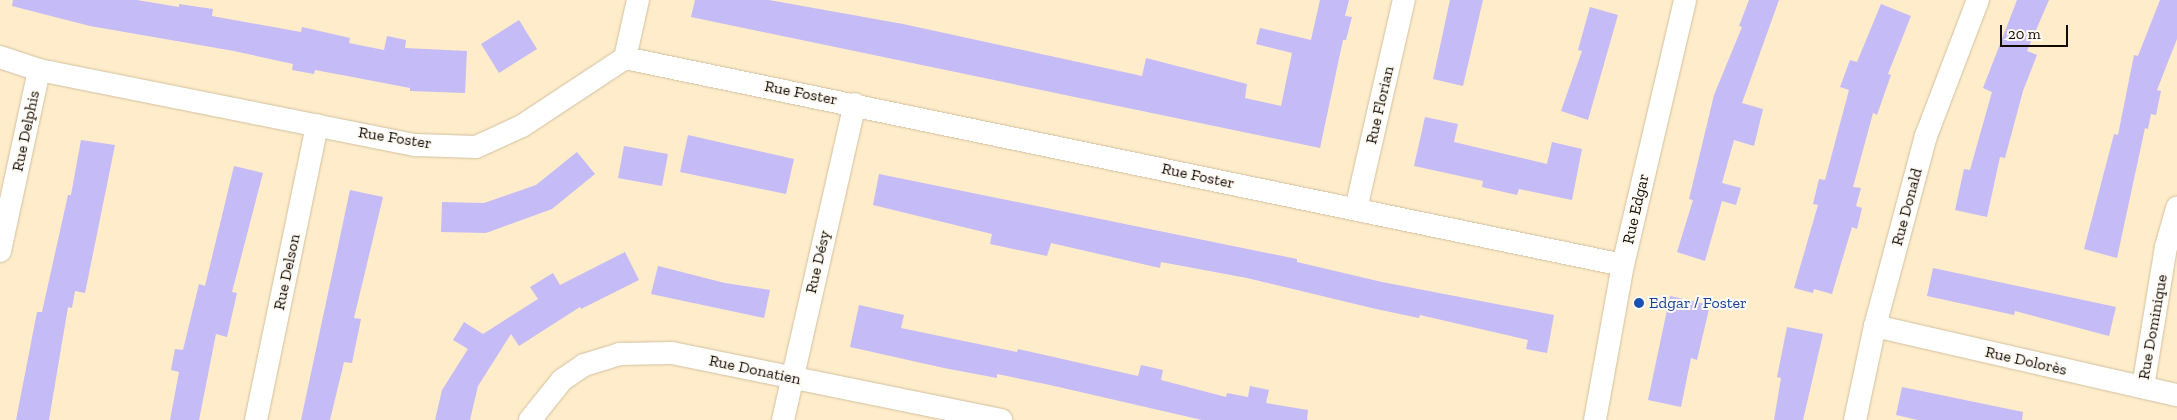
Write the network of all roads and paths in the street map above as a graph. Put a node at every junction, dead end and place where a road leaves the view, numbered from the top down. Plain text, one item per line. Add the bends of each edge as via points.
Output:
1 (638, 0) edge
2 (1404, 0) edge
3 (1685, 0) edge
4 (1978, 0) edge
5 (0, 57) edge
6 (625, 58) junction
7 (39, 70) junction
8 (855, 104) junction
9 (317, 125) junction
10 (2177, 208) edge
11 (1356, 209) junction
12 (0, 251) edge
13 (1623, 265) junction
14 (1875, 326) junction
15 (791, 378) junction
16 (2143, 388) junction
17 (2177, 395) edge
18 (256, 420) edge
19 (530, 420) edge
20 (784, 420) edge
21 (1001, 420) edge
22 (1595, 420) edge
23 (1855, 420) edge

1 - 6 street
2 - 11 street, Rue Florian
3 - 13 street, Rue Edgar
4 - 14 street, Rue Donald via 1926,136
5 - 7 street, Rue Foster
6 - 8 street, Rue Foster
6 - 9 street, Rue Foster via 522,126 476,147 416,144
7 - 9 street, Rue Foster
7 - 12 street, Rue Delphis
8 - 11 street, Rue Foster
8 - 15 street, Rue Désy
9 - 18 street, Rue Delson
10 - 16 street, Rue Dominique via 2166,247
11 - 13 street, Rue Foster
13 - 22 street, Rue Edgar
14 - 16 street, Rue Dolorès
14 - 23 street, Rue Donald
15 - 19 street, Rue Donatien via 672,353 619,354 584,365 562,380
15 - 20 street, Rue Désy
15 - 21 street, Rue Donatien
16 - 17 street, Rue Dolorès

